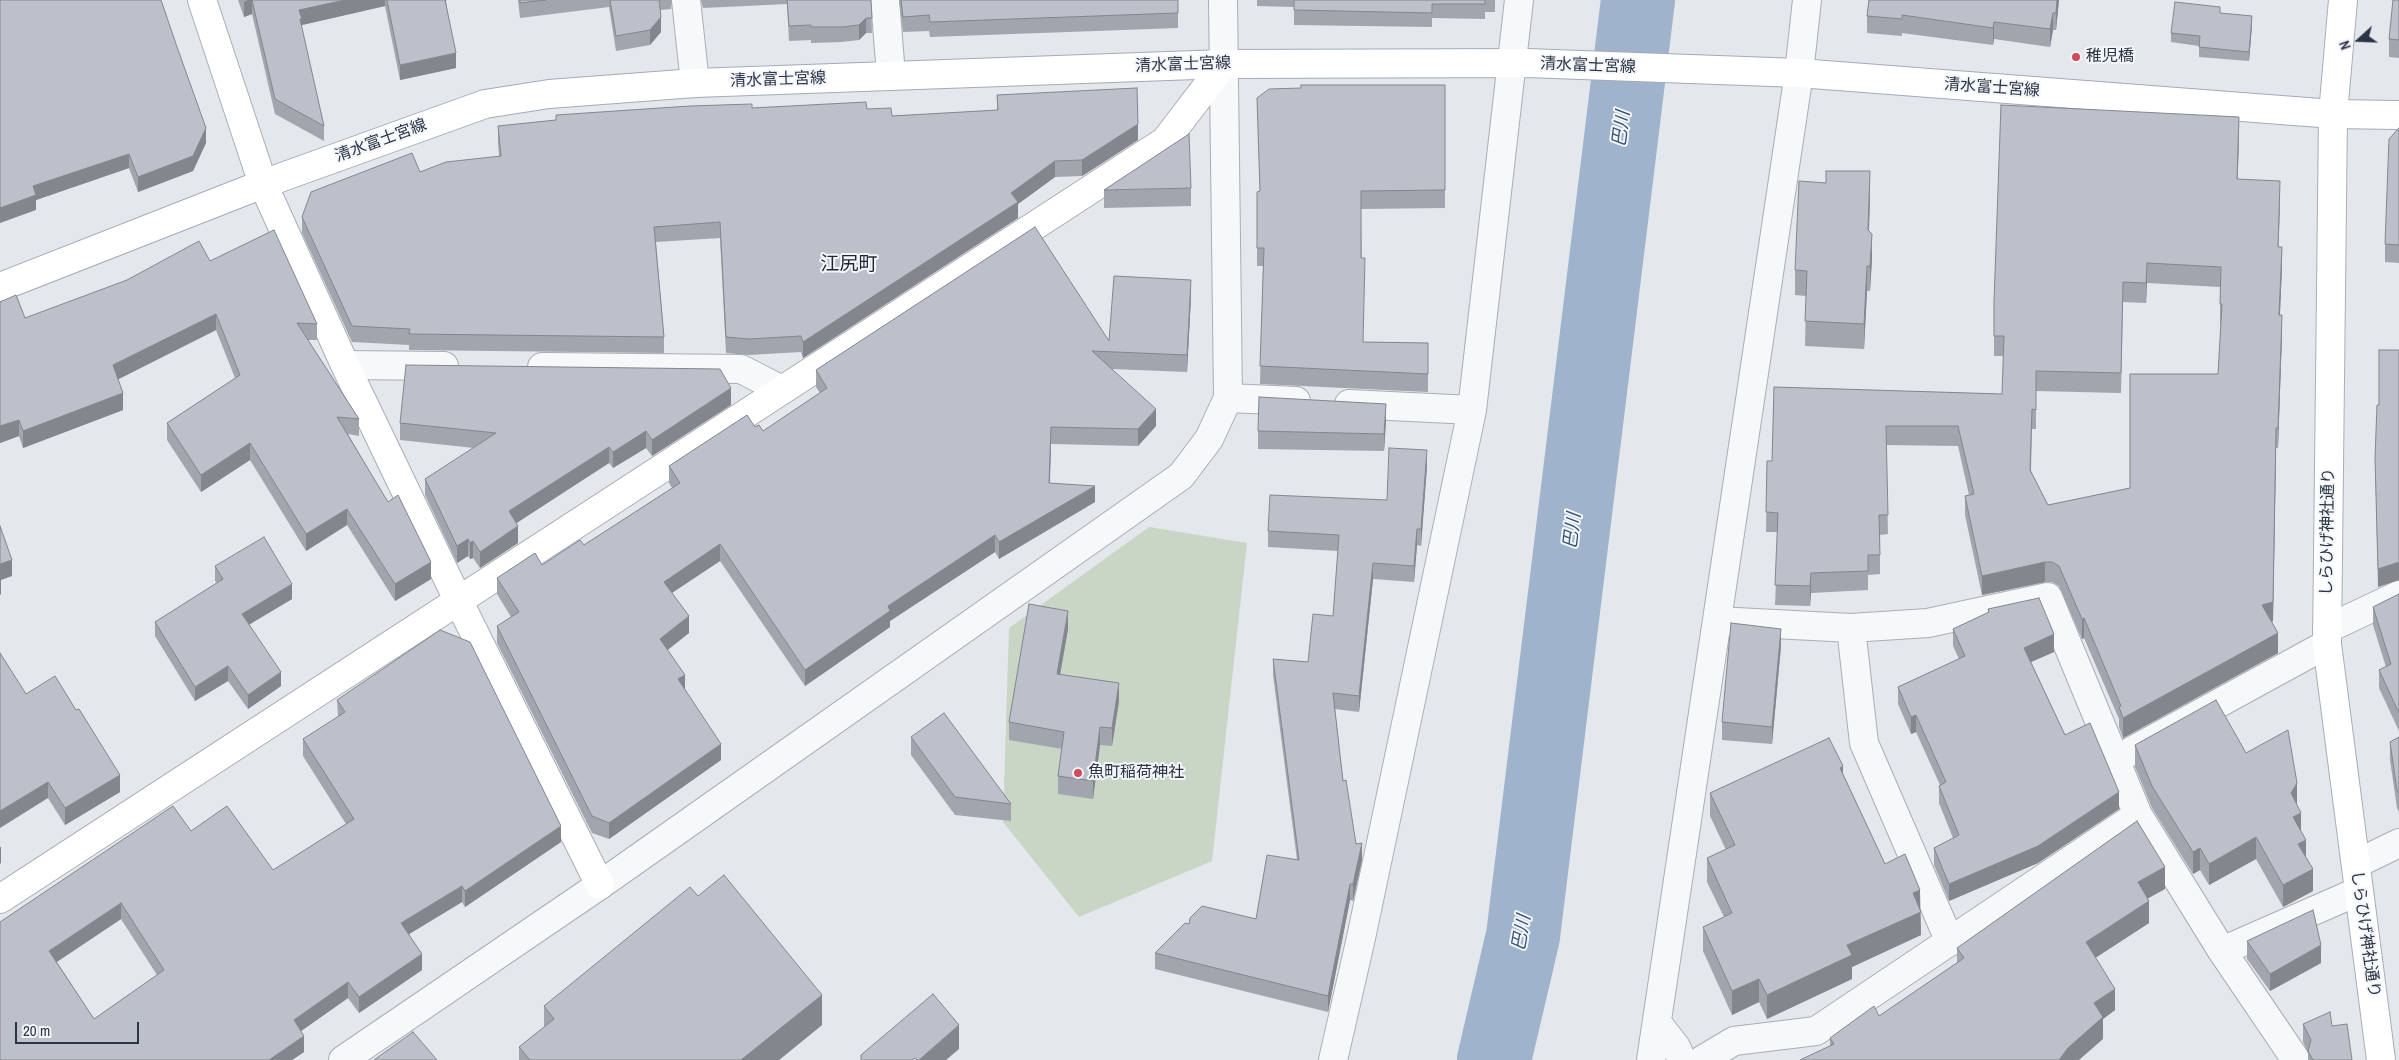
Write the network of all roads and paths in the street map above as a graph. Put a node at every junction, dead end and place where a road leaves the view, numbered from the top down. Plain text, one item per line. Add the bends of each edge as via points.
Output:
1 (202, 0) edge
2 (686, 0) edge
3 (885, 0) edge
4 (1223, 0) edge
5 (1519, 0) edge
6 (1807, 0) edge
7 (2343, 0) edge
8 (1224, 64) junction
9 (1519, 64) junction
10 (1791, 72) junction
11 (891, 75) junction
12 (695, 83) junction
13 (2333, 114) junction
14 (2399, 115) edge
15 (263, 184) junction
16 (0, 287) edge
17 (345, 365) junction
18 (474, 366) edge
19 (513, 367) edge
20 (782, 390) junction
21 (1228, 398) junction
22 (1472, 410) junction
23 (2399, 595) edge
24 (459, 602) junction
25 (1717, 621) junction
26 (1851, 628) junction
27 (2327, 636) junction
28 (2115, 760) junction
29 (2138, 815) junction
30 (2399, 843) edge
31 (2356, 864) junction
32 (600, 884) junction
33 (2359, 891) junction
34 (0, 899) edge
35 (1950, 942) junction
36 (2222, 951) junction
37 (1658, 1024) junction
38 (343, 1060) edge
39 (1332, 1060) edge
40 (1651, 1060) edge
41 (1682, 1060) edge
42 (1702, 1060) edge
43 (2296, 1060) edge
44 (2381, 1060) edge

1 - 15 street
2 - 12 street
3 - 11 street
4 - 8 street
5 - 9 street
6 - 10 street
7 - 13 street, しらひげ神社通り
8 - 9 street, 清水富士宮線
8 - 11 street, 清水富士宮線
8 - 20 street via 1165,141
8 - 21 street
9 - 10 street, 清水富士宮線
9 - 22 street
10 - 13 street, 清水富士宮線
10 - 25 street
11 - 12 street, 清水富士宮線
12 - 15 street, 清水富士宮線 via 549,94 485,104
13 - 14 street, 清水富士宮線
13 - 27 street, しらひげ神社通り
15 - 16 street, 清水富士宮線
15 - 17 street
17 - 18 street
17 - 24 street
19 - 20 street via 741,369
20 - 24 street
21 - 22 street
21 - 32 street via 1209,439 1180,476
22 - 39 street via 1362,938
23 - 27 street
24 - 32 street
24 - 34 street
25 - 26 street
25 - 37 street
26 - 28 street via 1928,622 2048,597
26 - 35 street via 1864,743
27 - 28 street
27 - 31 street, しらひげ神社通り
28 - 29 street
29 - 35 street
29 - 36 street
30 - 31 street
31 - 33 street, しらひげ神社通り
32 - 38 street
33 - 36 street
33 - 44 street, しらひげ神社通り
35 - 42 street via 1816,1031 1734,1041
36 - 43 street
37 - 40 street
37 - 41 street

